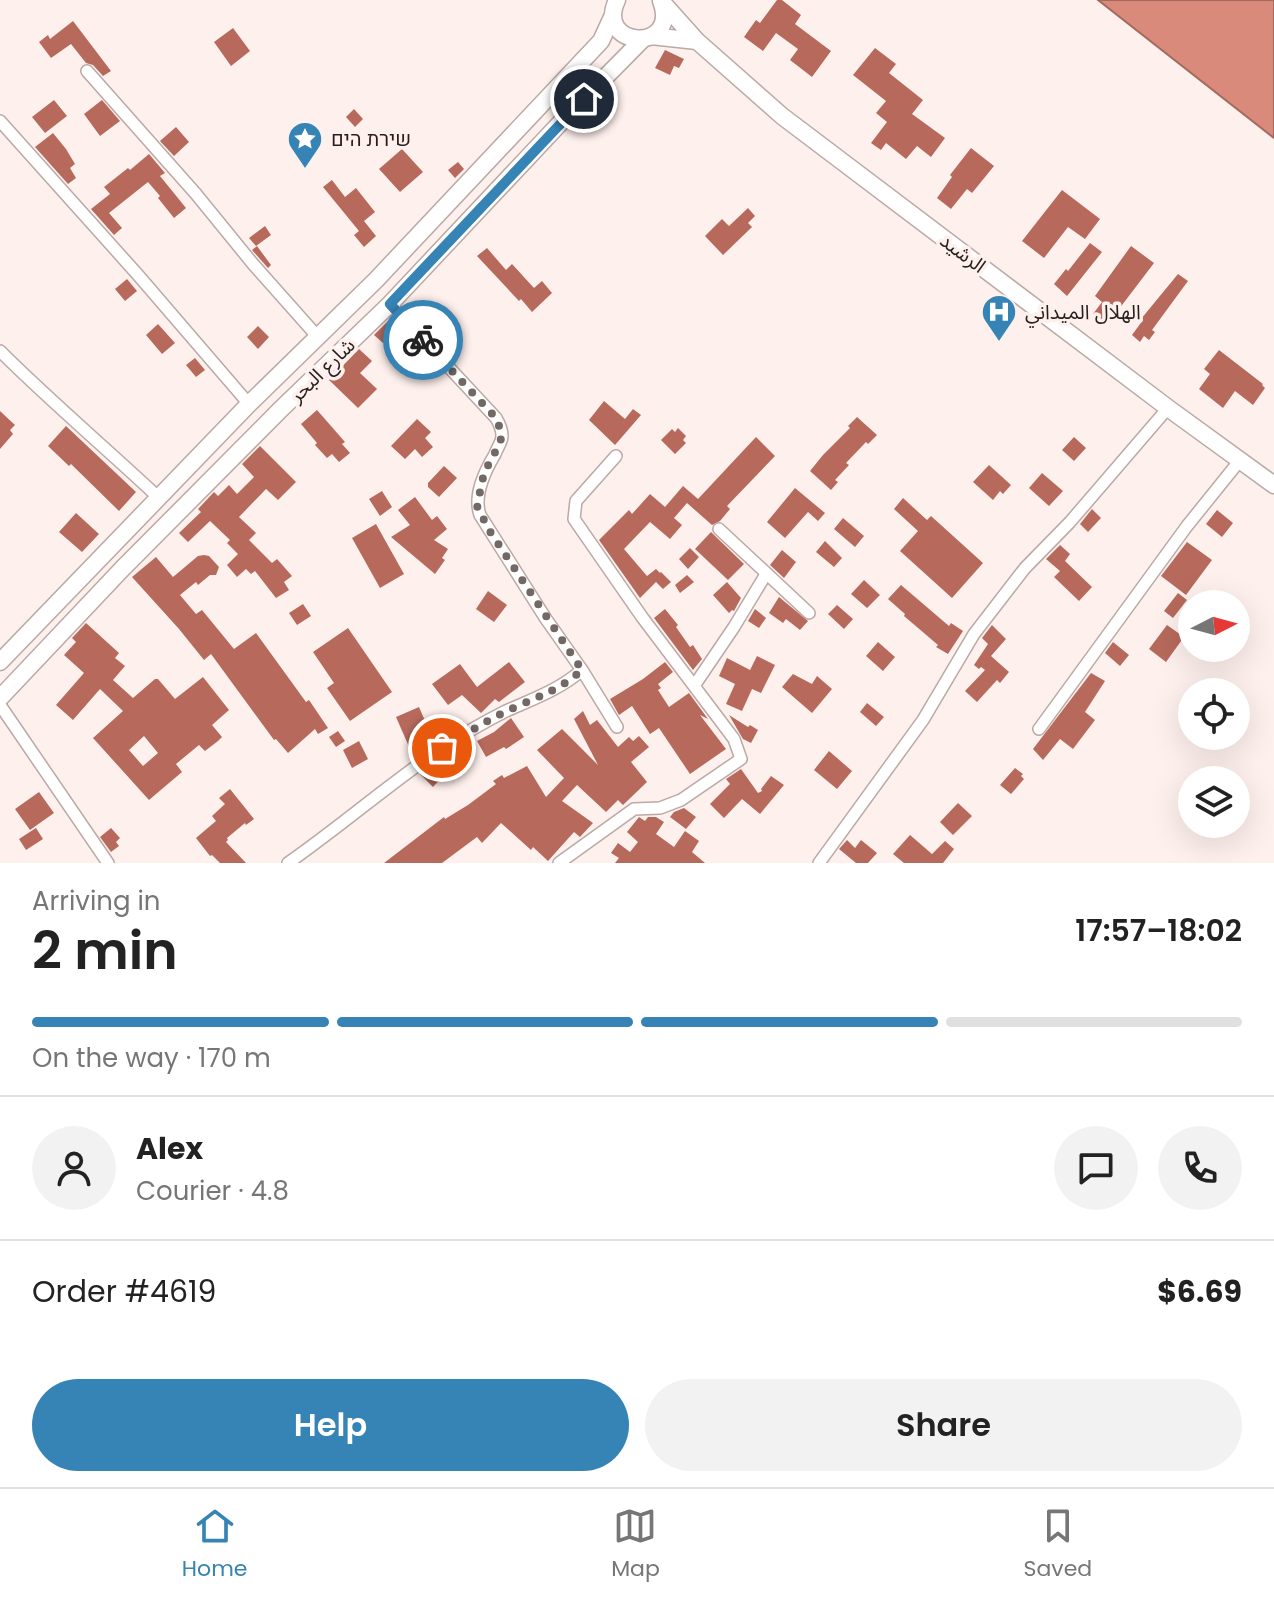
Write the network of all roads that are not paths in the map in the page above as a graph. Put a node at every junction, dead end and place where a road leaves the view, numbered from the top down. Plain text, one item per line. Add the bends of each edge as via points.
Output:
1 (661, 1) edge
2 (614, 5) edge
3 (646, 38) junction
4 (697, 41) junction
5 (87, 71) dead end
6 (0, 121) edge
7 (390, 304) junction
8 (317, 336) junction
9 (0, 351) edge
10 (249, 404) junction
11 (1168, 408) junction
12 (616, 456) dead end
13 (1241, 459) junction
14 (1274, 485) edge
15 (158, 497) junction
16 (719, 529) dead end
17 (766, 574) junction
18 (809, 613) dead end
19 (0, 662) edge
20 (582, 670) junction
21 (694, 686) junction
22 (0, 698) edge
23 (0, 705) edge
24 (617, 727) dead end
25 (1039, 729) dead end
26 (108, 863) edge
27 (288, 863) edge
28 (559, 863) edge
29 (819, 863) edge

1 - 3 main road via 662,26
1 - 4 main road, الرشيد
2 - 3 main road via 615,24 626,36
2 - 8 main road, شارع البحر via 601,41
3 - 4 main road
3 - 7 main road, شارع البحر
4 - 11 main road, الرشيد via 782,116
5 - 8 street
6 - 10 street
7 - 20 street via 500,425 500,443 484,473 477,506
7 - 22 main road, شارع البحر via 270,419
8 - 10 main road, شارع البحر
9 - 15 street
10 - 15 main road, شارع البحر
11 - 13 main road, الرشيد
11 - 29 street via 1025,568 974,634 923,720
12 - 21 street via 576,501 574,519
13 - 14 main road, الرشيد
13 - 25 street
15 - 19 main road, شارع البحر
16 - 17 street
17 - 18 street
17 - 21 street
20 - 24 street
20 - 27 street via 442,748
21 - 28 street via 734,739 741,759 681,800 634,809
23 - 26 street

